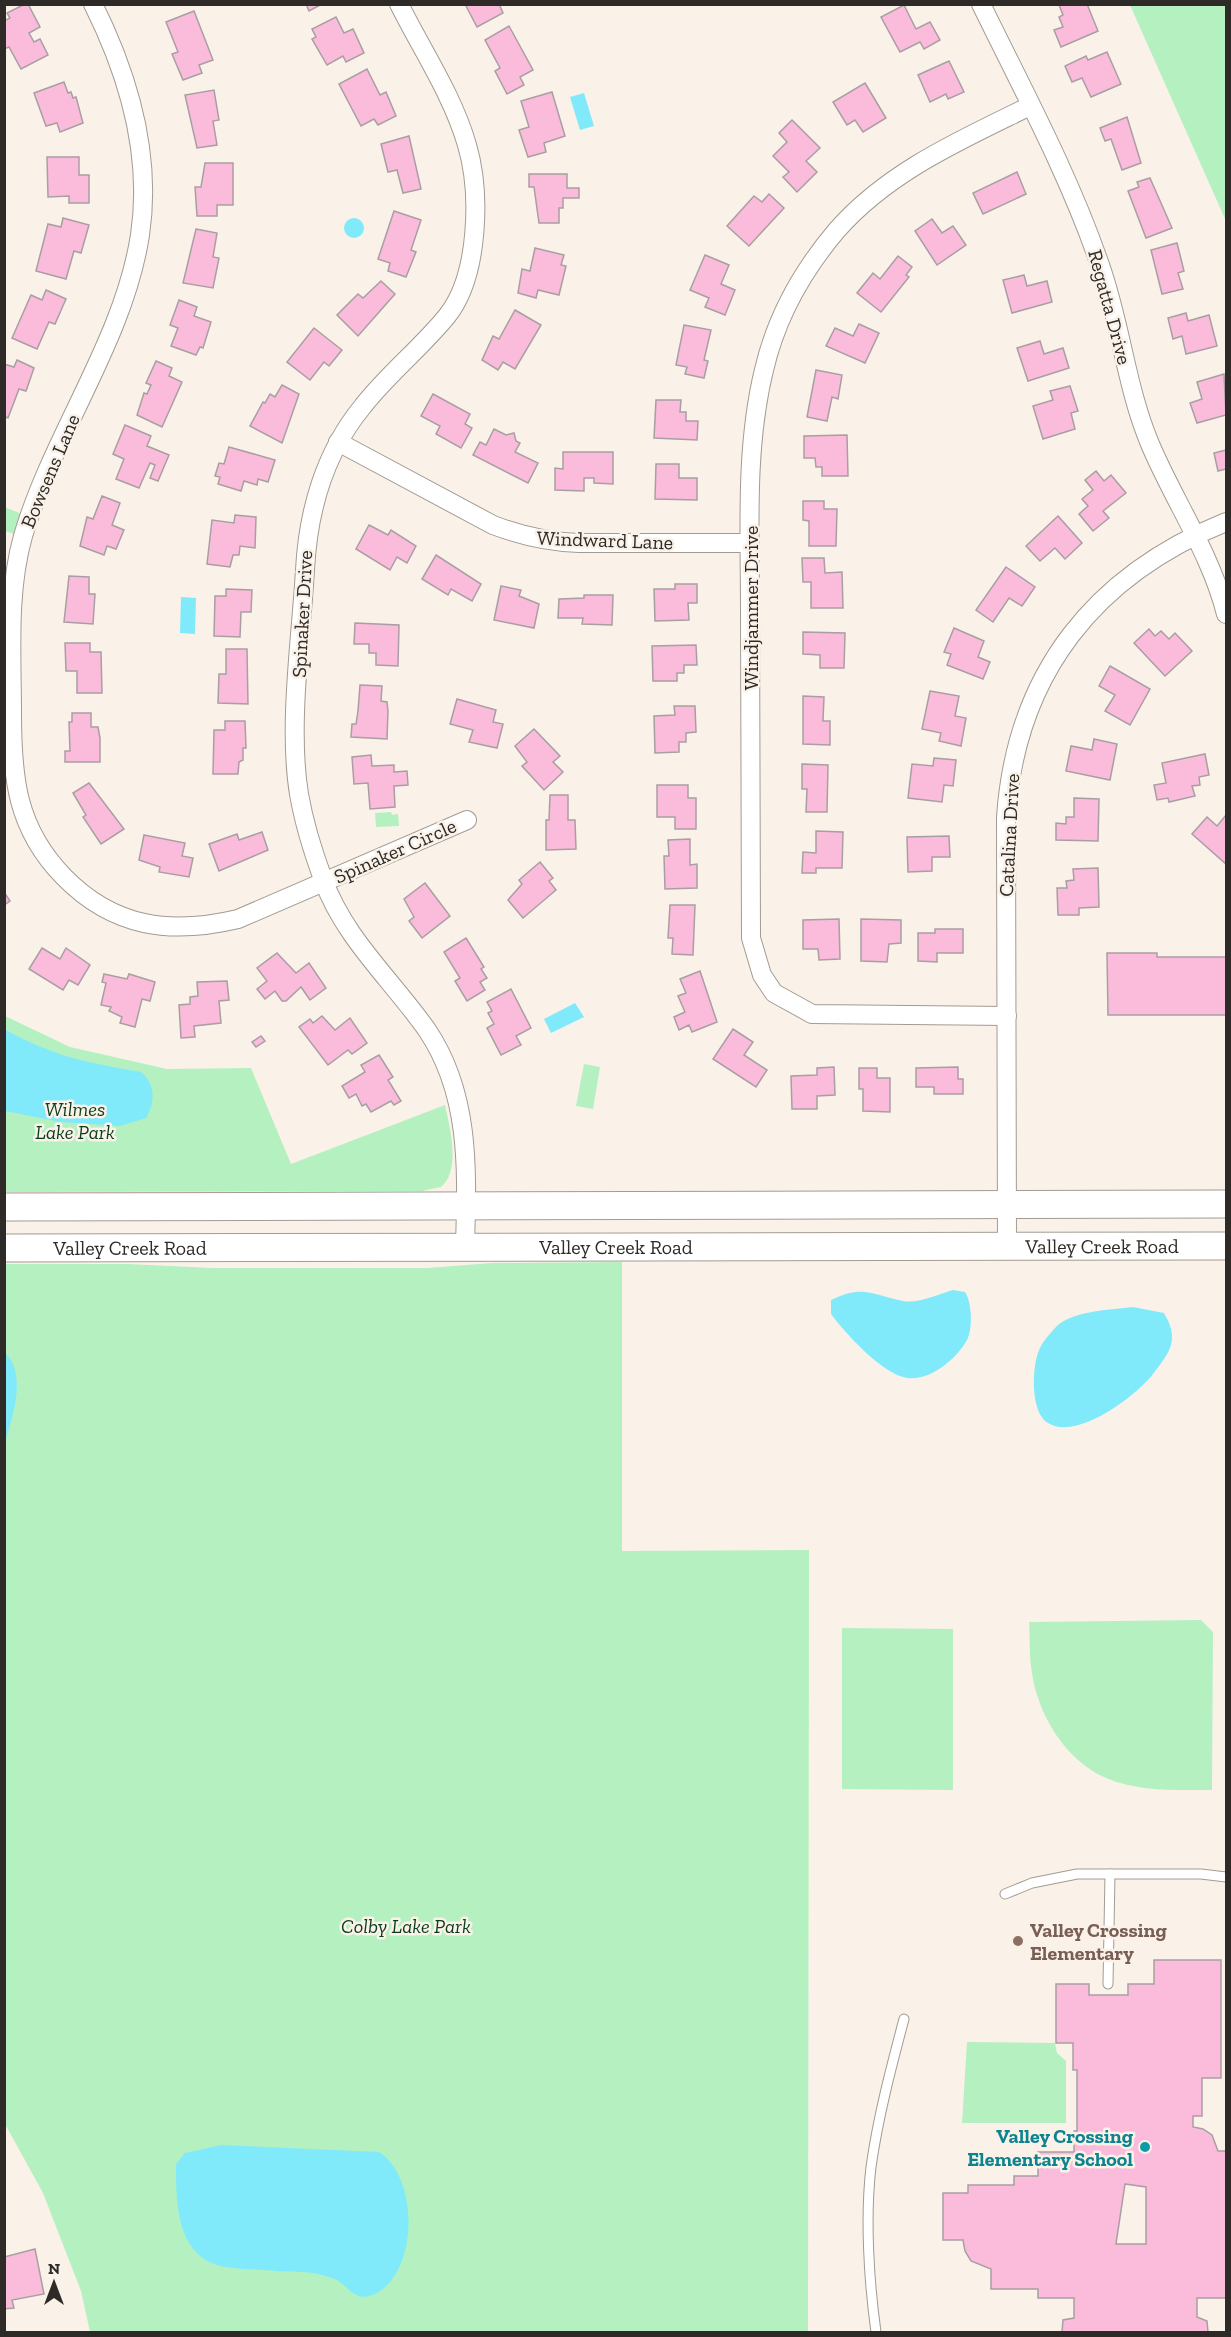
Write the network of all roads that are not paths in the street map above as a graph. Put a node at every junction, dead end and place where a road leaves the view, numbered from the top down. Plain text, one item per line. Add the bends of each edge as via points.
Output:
1 (399, 4) edge
2 (981, 4) edge
3 (96, 6) edge
4 (1030, 106) junction
5 (338, 442) junction
6 (1227, 522) edge
7 (1194, 535) junction
8 (750, 543) junction
9 (1227, 614) edge
10 (467, 820) dead end
11 (324, 883) junction
12 (1007, 1016) junction
13 (1227, 1204) edge
14 (1007, 1205) junction
15 (466, 1206) junction
16 (4, 1207) edge
17 (1007, 1245) junction
18 (1227, 1245) edge
19 (465, 1247) junction
20 (4, 1248) edge
21 (1110, 1874) junction
22 (1227, 1877) edge
23 (1005, 1894) dead end
24 (1108, 1984) dead end
25 (904, 2019) dead end
26 (876, 2332) edge

1 - 5 street, Spinaker Drive via 456,116 467,146 476,211 473,245 450,312 362,406
2 - 4 street, Regatta Drive
3 - 11 street, Bowsens Lane via 133,107 142,162 142,217 134,266 117,316 35,503 18,558 12,606 15,788 36,842 55,868 77,890 105,909 138,923 204,927 238,919
4 - 7 street, Regatta Drive via 1092,240 1142,421
4 - 8 street, Windjammer Drive via 903,172 869,198 816,257 776,330 764,368 756,406
5 - 8 street, Windward Lane via 516,534 551,542
5 - 11 street, Spinaker Drive via 307,533 295,749 299,795
6 - 7 street, Catalina Drive
7 - 9 street, Regatta Drive
7 - 12 street, Catalina Drive via 1153,558 1097,604 1052,659 1033,696 1008,783
8 - 12 street, Windjammer Drive via 751,938 762,975 774,993 812,1014
10 - 11 street, Spinaker Circle
11 - 15 street, Spinaker Drive via 354,939 427,1030 448,1067 462,1120
12 - 14 street, Catalina Drive
13 - 14 main road, Valley Creek Road
14 - 15 main road, Valley Creek Road
14 - 17 street, Catalina Drive
15 - 16 main road, Valley Creek Road
15 - 19 street, Spinaker Drive
17 - 18 main road, Valley Creek Road
17 - 19 main road, Valley Creek Road
19 - 20 main road, Valley Creek Road
21 - 22 lane
21 - 23 lane via 1056,1876
21 - 24 lane
25 - 26 lane via 871,2169

